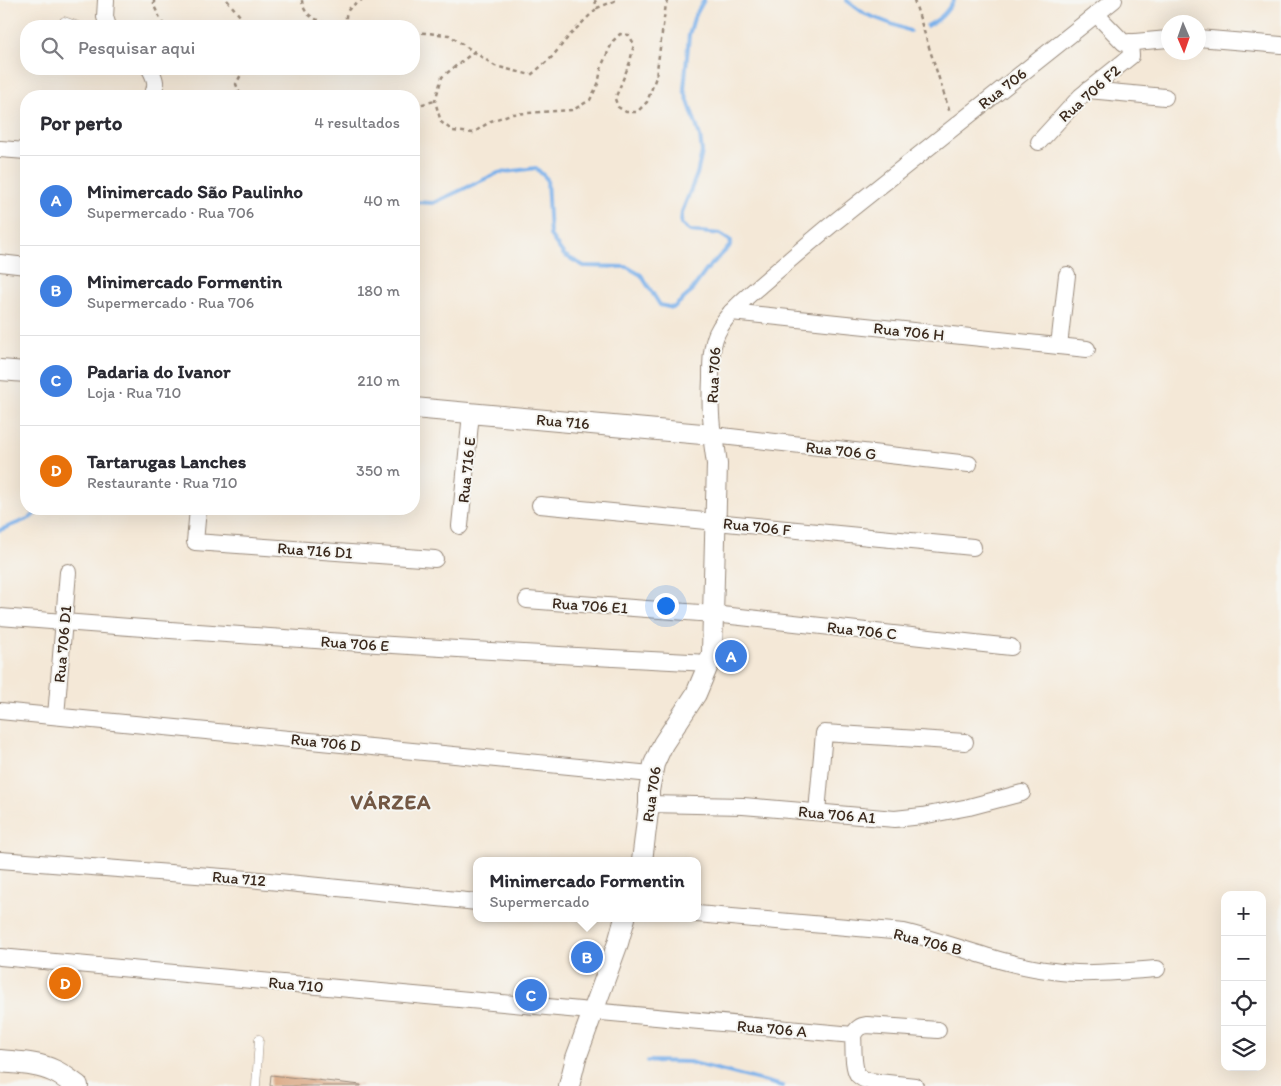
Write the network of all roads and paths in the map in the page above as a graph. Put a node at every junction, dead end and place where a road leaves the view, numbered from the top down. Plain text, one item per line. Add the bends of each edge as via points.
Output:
1 (106, 0) edge
2 (154, 0) edge
3 (227, 0) edge
4 (302, 0) edge
5 (362, 0) edge
6 (595, 0) edge
7 (617, 0) edge
8 (668, 0) edge
9 (914, 0) edge
10 (1112, 1) edge
11 (597, 8) junction
12 (1096, 14) junction
13 (105, 20) edge
14 (161, 20) edge
15 (243, 20) edge
16 (318, 20) edge
17 (346, 20) edge
18 (420, 33) edge
19 (1206, 39) edge
20 (1161, 40) edge
21 (1130, 42) junction
22 (1281, 45) edge
23 (475, 51) junction
24 (153, 75) edge
25 (241, 75) edge
26 (154, 90) edge
27 (238, 90) edge
28 (1088, 90) junction
29 (1165, 97) dead end
30 (435, 101) junction
31 (420, 105) edge
32 (954, 126) junction
33 (1039, 142) dead end
34 (0, 149) edge
35 (20, 151) edge
36 (0, 263) edge
37 (20, 265) edge
38 (1067, 275) dead end
39 (731, 312) junction
40 (1059, 346) junction
41 (1086, 349) dead end
42 (0, 370) edge
43 (20, 372) edge
44 (420, 409) edge
45 (472, 413) junction
46 (713, 435) junction
47 (969, 464) dead end
48 (540, 505) dead end
49 (197, 515) edge
50 (715, 522) junction
51 (460, 526) dead end
52 (973, 547) dead end
53 (435, 559) dead end
54 (68, 572) dead end
55 (527, 600) dead end
56 (713, 614) junction
57 (0, 617) edge
58 (64, 622) junction
59 (1010, 646) dead end
60 (709, 663) junction
61 (0, 711) edge
62 (56, 716) junction
63 (966, 742) dead end
64 (651, 774) junction
65 (1022, 793) dead end
66 (649, 804) junction
67 (817, 812) junction
68 (642, 857) edge
69 (0, 860) edge
70 (473, 902) edge
71 (701, 914) edge
72 (621, 922) edge
73 (0, 957) edge
74 (1157, 970) dead end
75 (592, 1012) junction
76 (938, 1030) dead end
77 (853, 1035) junction
78 (259, 1038) dead end
79 (0, 1061) edge
80 (77, 1086) edge
81 (256, 1086) edge
82 (569, 1086) edge
83 (915, 1086) edge

1 - 13 street
2 - 14 path
3 - 15 path
4 - 16 path via 302,8
5 - 17 path via 347,11
6 - 11 path
7 - 11 path
8 - 30 path via 656,77 647,102 637,112 626,112 618,107 616,99 634,44 630,35 620,34 613,41 602,65 590,100 573,110 511,114 491,121 473,133 453,131 441,122
9 - 32 path
10 - 12 street, Rua 706
11 - 23 path via 531,75 495,66
12 - 21 street via 1124,43
12 - 32 street, Rua 706
18 - 23 path via 449,36
19 - 22 street
20 - 21 street
21 - 28 street, Rua 706 F2 via 1131,56
23 - 30 path via 442,77
24 - 26 street
25 - 27 path via 236,84
28 - 29 street
28 - 33 street, Rua 706 F2
30 - 31 path
32 - 39 street, Rua 706 via 831,225
34 - 35 street
36 - 37 street
38 - 40 street
39 - 40 street, Rua 706 H
39 - 46 street, Rua 706 via 722,322 711,354
40 - 41 street, Rua 706 H
42 - 43 street
44 - 45 street, Rua 716
45 - 46 street, Rua 716
45 - 51 street, Rua 716 E
46 - 47 street, Rua 706 G
46 - 50 street, Rua 706 via 717,464
48 - 50 street, Rua 706 F
49 - 53 street, Rua 716 D1 via 195,542
50 - 52 street, Rua 706 F
50 - 56 street, Rua 706
54 - 58 street, Rua 706 D1
55 - 56 street, Rua 706 E1
56 - 59 street, Rua 706 C
56 - 60 street, Rua 706
57 - 58 street, Rua 706 E
58 - 60 street, Rua 706 E via 225,635
58 - 62 street, Rua 706 D1
60 - 64 street, Rua 706 via 696,694 658,754
61 - 62 street, Rua 706 D
62 - 64 street, Rua 706 D
63 - 67 street via 824,732
64 - 66 street, Rua 706
65 - 67 street, Rua 706 A1 via 970,807 908,818
66 - 67 street, Rua 706 A1
66 - 68 street, Rua 706
69 - 70 street, Rua 712 via 249,879
71 - 74 street, Rua 706 B via 904,932 1004,961 1053,971 1086,974
72 - 75 street via 618,943
73 - 75 street, Rua 710
75 - 77 street, Rua 706 A
75 - 82 street
76 - 77 street via 868,1025 860,1026
77 - 83 street via 855,1067 862,1078
78 - 81 lane
79 - 80 main road via 42,1066

